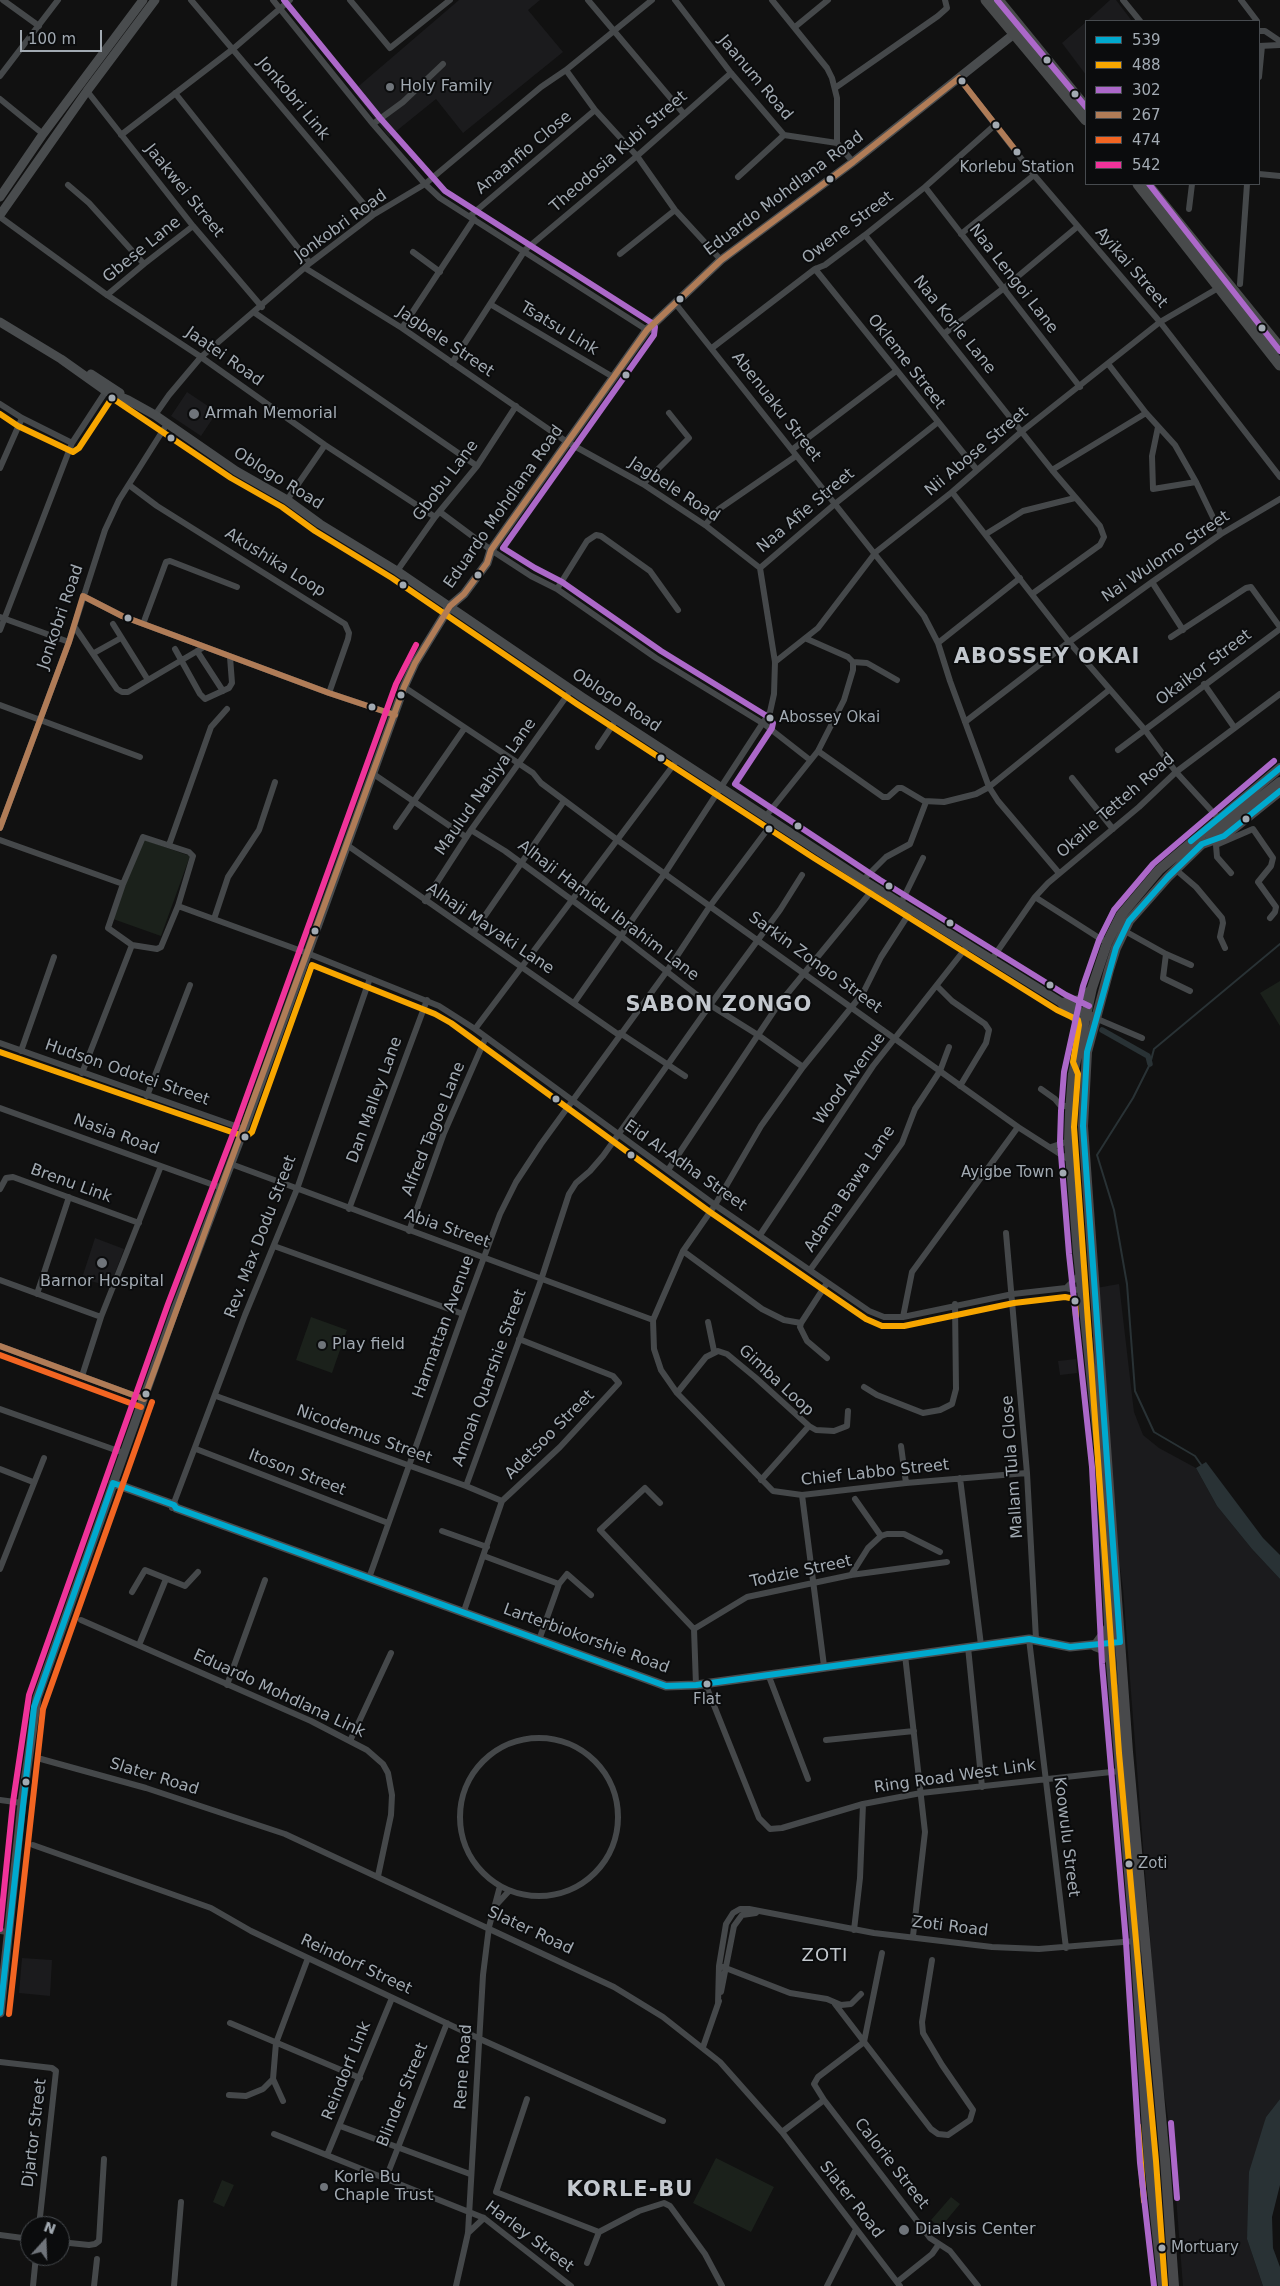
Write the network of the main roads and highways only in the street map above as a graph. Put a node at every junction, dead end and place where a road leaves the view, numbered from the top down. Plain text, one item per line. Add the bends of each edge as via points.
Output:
1 (143, 0) edge
2 (156, 0) edge
3 (986, 0) edge
4 (998, 0) edge
5 (1014, 34) junction
6 (1085, 107) edge
7 (1085, 119) edge
8 (1139, 185) edge
9 (1148, 185) edge
10 (0, 197) edge
11 (0, 216) edge
12 (0, 317) edge
13 (0, 322) edge
14 (1247, 322) junction
15 (1280, 348) edge
16 (1280, 357) edge
17 (1280, 365) edge
18 (108, 388) junction
19 (450, 606) junction
20 (1280, 768) edge
21 (1280, 772) edge
22 (1280, 782) edge
23 (1280, 792) edge
24 (1213, 828) junction
25 (1203, 843) junction
26 (1092, 988) junction
27 (1062, 1003) junction
28 (1090, 1016) junction
29 (1080, 1038) junction
30 (118, 1471) junction
31 (111, 1489) junction
32 (127, 1491) junction
33 (1109, 1627) junction
34 (1115, 1643) junction
35 (1095, 1646) junction
36 (1111, 1663) junction
37 (4, 1931) edge
38 (0, 2013) edge
39 (1166, 2160) junction
40 (1149, 2162) junction
41 (1162, 2286) edge
42 (1174, 2286) edge

1 - 10 main road
2 - 11 main road via 87,91
3 - 5 highway
4 - 6 highway
5 - 7 highway
5 - 19 main road, Eduardo Mohdlana Road via 853,162 721,260 647,330 491,550 487,563 464,594
8 - 14 highway
9 - 15 highway
12 - 18 main road, Oblogo Road
13 - 18 main road, Oblogo Road
14 - 16 highway
14 - 17 highway
18 - 19 main road, Oblogo Road
19 - 27 main road, Oblogo Road via 616,720 863,880
19 - 30 main road, Eduardo Mohdlana Road via 404,687
20 - 24 main road
21 - 24 main road
22 - 24 main road
23 - 25 main road via 1224,836
24 - 25 main road
24 - 26 main road via 1145,885 1121,915 1107,943
25 - 28 main road via 1146,899 1124,930
26 - 27 main road via 1081,1000
26 - 28 main road
27 - 28 main road, Oblogo Road
27 - 29 main road via 1077,1020
28 - 29 main road
28 - 34 main road via 1083,1126
29 - 33 main road via 1073,1074 1070,1141 1101,1466
30 - 31 main road, Eduardo Mohdlana Road
30 - 32 main road
31 - 32 main road
31 - 32 main road, Larterbiokorshie Road
31 - 37 main road, Eduardo Mohdlana Road via 36,1698
32 - 35 main road, Larterbiokorshie Road via 666,1686 696,1685 1032,1639 1064,1647
33 - 34 main road
33 - 35 main road
34 - 35 main road, Larterbiokorshie Road
34 - 36 main road
34 - 39 main road via 1120,1690 1124,1699 1143,1938
35 - 36 main road via 1108,1655
36 - 40 main road via 1135,1941
37 - 38 main road, Eduardo Mohdlana Road
39 - 40 main road
39 - 42 main road
40 - 41 main road

